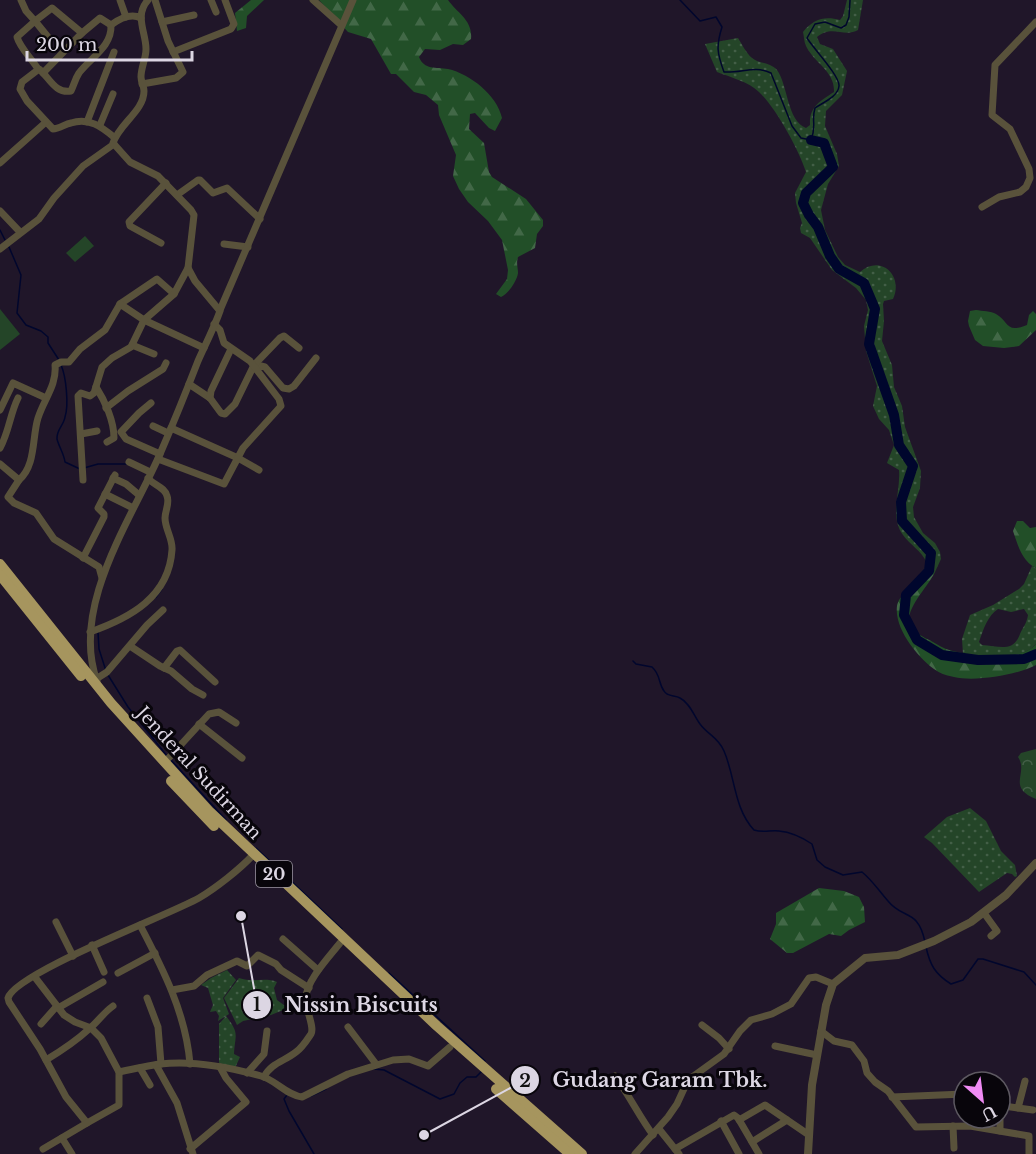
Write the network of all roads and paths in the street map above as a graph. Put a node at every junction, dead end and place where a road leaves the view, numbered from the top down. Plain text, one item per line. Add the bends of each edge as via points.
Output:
1 (21, 0) edge
2 (120, 0) edge
3 (155, 0) edge
4 (211, 0) edge
5 (225, 0) edge
6 (313, 0) edge
7 (353, 0) edge
8 (145, 1) edge
9 (216, 12) dead end
10 (194, 15) dead end
11 (126, 17) junction
12 (141, 18) junction
13 (35, 21) junction
14 (162, 22) junction
15 (1036, 22) edge
16 (111, 25) junction
17 (341, 25) junction
18 (82, 33) junction
19 (48, 37) dead end
20 (114, 52) dead end
21 (173, 52) junction
22 (41, 71) junction
23 (142, 84) junction
24 (113, 94) dead end
25 (46, 122) junction
26 (87, 122) junction
27 (100, 125) junction
28 (114, 141) junction
29 (0, 163) edge
30 (166, 183) junction
31 (177, 195) junction
32 (982, 207) dead end
33 (0, 211) edge
34 (260, 219) junction
35 (20, 232) junction
36 (161, 243) dead end
37 (224, 244) dead end
38 (248, 247) junction
39 (0, 249) edge
40 (188, 268) junction
41 (174, 294) junction
42 (120, 304) junction
43 (220, 310) junction
44 (144, 320) junction
45 (214, 324) junction
46 (132, 345) junction
47 (204, 348) junction
48 (298, 348) dead end
49 (231, 349) junction
50 (154, 354) dead end
51 (316, 358) dead end
52 (166, 363) dead end
53 (255, 367) junction
54 (189, 384) junction
55 (96, 387) junction
56 (18, 398) dead end
57 (210, 398) junction
58 (46, 399) junction
59 (151, 404) dead end
60 (106, 408) junction
61 (0, 410) edge
62 (153, 426) dead end
63 (170, 430) junction
64 (97, 431) dead end
65 (81, 434) junction
66 (107, 442) dead end
67 (0, 448) edge
68 (159, 456) junction
69 (238, 458) junction
70 (129, 462) dead end
71 (0, 464) edge
72 (259, 470) dead end
73 (149, 475) junction
74 (19, 480) junction
75 (83, 480) dead end
76 (105, 494) junction
77 (139, 495) junction
78 (133, 508) junction
79 (83, 558) junction
80 (0, 564) edge
81 (0, 575) edge
82 (102, 580) junction
83 (163, 610) dead end
84 (90, 632) junction
85 (130, 646) junction
86 (164, 668) junction
87 (215, 682) dead end
88 (98, 683) junction
89 (203, 695) dead end
90 (236, 723) dead end
91 (200, 724) junction
92 (242, 758) dead end
93 (164, 763) junction
94 (251, 857) junction
95 (1036, 863) edge
96 (984, 913) junction
97 (56, 922) dead end
98 (140, 925) junction
99 (991, 936) dead end
100 (283, 939) dead end
101 (340, 944) junction
102 (92, 945) junction
103 (155, 953) junction
104 (73, 956) junction
105 (318, 970) junction
106 (104, 972) dead end
107 (118, 973) dead end
108 (377, 974) junction
109 (34, 976) junction
110 (103, 982) dead end
111 (833, 984) junction
112 (309, 988) junction
113 (172, 990) junction
114 (147, 998) dead end
115 (113, 1006) dead end
116 (57, 1007) junction
117 (41, 1024) dead end
118 (702, 1025) dead end
119 (348, 1027) dead end
120 (91, 1028) junction
121 (267, 1031) dead end
122 (821, 1031) junction
123 (775, 1046) dead end
124 (450, 1047) junction
125 (729, 1050) junction
126 (461, 1052) junction
127 (817, 1055) junction
128 (46, 1060) junction
129 (190, 1064) junction
130 (376, 1064) junction
131 (159, 1065) junction
132 (220, 1067) junction
133 (140, 1068) junction
134 (119, 1071) junction
135 (247, 1073) junction
136 (615, 1076) dead end
137 (264, 1077) junction
138 (1024, 1081) dead end
139 (150, 1085) dead end
140 (952, 1095) edge
141 (892, 1098) junction
142 (1012, 1107) edge
143 (1018, 1108) junction
144 (1033, 1110) dead end
145 (739, 1120) junction
146 (787, 1120) junction
147 (721, 1121) junction
148 (87, 1123) junction
149 (952, 1125) edge
150 (659, 1129) junction
151 (953, 1130) edge
152 (997, 1130) edge
153 (1000, 1131) joint
154 (653, 1135) junction
155 (809, 1135) junction
156 (62, 1138) junction
157 (752, 1142) junction
158 (954, 1148) dead end
159 (43, 1149) dead end
160 (191, 1151) edge
161 (677, 1152) edge
162 (758, 1152) edge
163 (72, 1154) edge
164 (578, 1154) edge
165 (635, 1154) edge
166 (739, 1154) edge
167 (749, 1154) edge
168 (808, 1154) edge
169 (1029, 1154) edge

1 - 13 street
2 - 11 street
3 - 14 street
4 - 9 street
5 - 21 street via 234,24 231,29
6 - 17 street
7 - 17 street
8 - 12 street
10 - 14 street
11 - 12 street
11 - 16 street
12 - 23 street via 146,48
13 - 18 street via 52,8
13 - 19 street
13 - 22 street via 17,40
14 - 21 street
15 - 32 street via 997,60 993,71 992,115 1010,129 1029,169 1029,181 1020,192 999,197
16 - 18 street via 100,18
16 - 22 street via 107,43 79,73 71,91 56,88
17 - 34 street
18 - 22 street
20 - 26 street
21 - 23 street via 183,70 181,75
22 - 25 street via 22,82 20,89
23 - 28 street via 144,92 138,107
24 - 27 street
25 - 26 street via 55,130 74,122
25 - 29 street
26 - 27 street
27 - 28 street
28 - 30 street via 130,162
28 - 35 street via 83,166 39,219
30 - 31 street
30 - 36 street via 129,222
31 - 34 street via 200,180 213,193 227,188
31 - 40 street via 194,215
33 - 35 street
34 - 38 street
35 - 39 street
37 - 38 street
38 - 43 street
40 - 41 street
40 - 43 street
41 - 42 street via 157,279
41 - 44 street
42 - 44 street
42 - 58 street via 105,330 69,362 55,365
43 - 45 street
44 - 46 street
44 - 47 street
45 - 47 street
45 - 49 street
46 - 50 street
46 - 55 street via 102,367
47 - 54 street
48 - 53 street via 282,336
49 - 53 street
49 - 57 street
51 - 53 street via 289,389 283,388 265,367
52 - 60 street
53 - 57 street via 227,413 221,413
53 - 69 street via 281,406
54 - 57 street
54 - 63 street
55 - 60 street
55 - 65 street via 90,396 78,396
56 - 67 street
58 - 61 street via 13,383
58 - 74 street via 37,420 26,471
59 - 68 street via 121,432 126,439
60 - 66 street via 114,435
62 - 63 street
63 - 68 street
63 - 69 street
64 - 65 street
65 - 75 street
68 - 69 street via 223,484
68 - 73 street
69 - 72 street
70 - 73 street
71 - 74 street
73 - 77 street
73 - 84 street via 153,484 168,496 165,518 172,547 166,573 146,604 122,620
74 - 79 street via 8,497 36,513 54,539
76 - 77 street via 114,476
76 - 78 street
76 - 79 street via 98,508 105,516
77 - 78 street
78 - 82 street
79 - 82 street via 99,567
80 - 88 highway, Jenderal Sudirman / 20
81 - 94 highway, Jenderal Sudirman / 20 via 147,754 188,800
82 - 84 street
83 - 85 street
84 - 88 street via 92,666
85 - 86 street
85 - 88 street
86 - 87 street via 180,650
86 - 89 street
88 - 93 highway, Jenderal Sudirman / 20
90 - 91 street via 216,711
91 - 92 street
91 - 93 street
93 - 94 highway, Jenderal Sudirman / 20
94 - 98 street via 202,896
94 - 101 highway, Jenderal Sudirman / 20
94 - 108 highway, Jenderal Sudirman / 20
95 - 96 street
96 - 99 street via 997,931
96 - 111 street via 946,936 908,952 864,958
97 - 104 street
98 - 102 street
98 - 103 street
100 - 105 street
101 - 105 street
101 - 108 highway, Jenderal Sudirman / 20
102 - 104 street
102 - 106 street
103 - 107 street
103 - 113 street
104 - 109 street
105 - 112 street
108 - 124 highway, Jenderal Sudirman / 20
108 - 126 highway, Jenderal Sudirman / 20
109 - 116 street
109 - 128 street via 13,989 8,998
110 - 116 street
111 - 122 street
111 - 125 street via 809,978 790,1004 747,1023
112 - 113 street via 260,955 246,966 237,961 207,975 194,987
112 - 137 street via 306,1000 313,1032 298,1050 270,1067
113 - 129 street
114 - 131 street via 158,1027
115 - 120 street
116 - 117 street
116 - 120 street via 69,1019
118 - 125 street
119 - 130 street
120 - 128 street
120 - 134 street
121 - 135 street via 264,1054
122 - 127 street
122 - 141 street via 834,1041 852,1045 865,1062 867,1073
123 - 127 street
124 - 126 highway, Jenderal Sudirman / 20
124 - 130 street via 428,1065 404,1059
125 - 150 street via 688,1080
126 - 164 highway, Jenderal Sudirman / 20
127 - 155 street
128 - 148 street via 66,1097
129 - 131 street
129 - 132 street
130 - 137 street via 302,1097
131 - 133 street
131 - 160 street via 185,1124
132 - 135 street
132 - 160 street via 246,1102
133 - 134 street
133 - 139 street
134 - 148 street via 119,1104
135 - 137 street
136 - 154 street
138 - 143 street
140 - 141 street
141 - 149 street via 916,1127
142 - 143 street
143 - 144 street
145 - 146 street via 764,1105
145 - 147 street via 734,1115
145 - 157 street
146 - 155 street
146 - 157 street
147 - 161 street
147 - 166 street
148 - 156 street
150 - 154 street
150 - 161 street
151 - 158 street
152 - 153 street
153 - 169 street via 1030,1137
154 - 165 street
155 - 168 street
156 - 159 street
156 - 163 street
157 - 162 street
162 - 167 street

